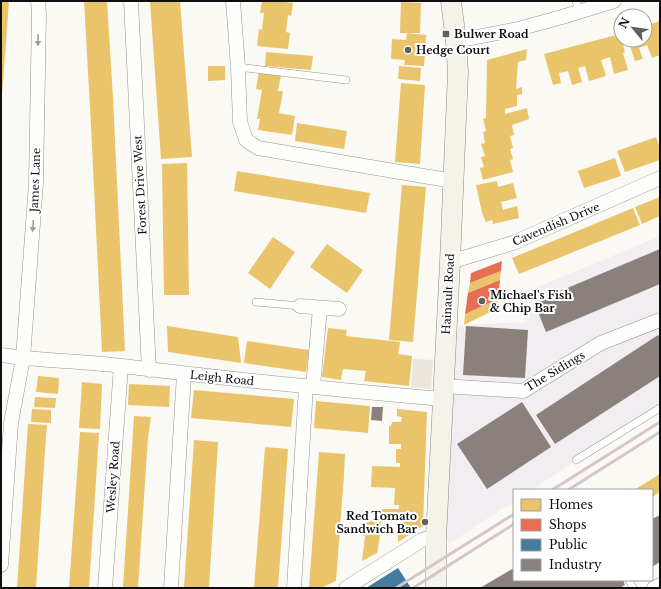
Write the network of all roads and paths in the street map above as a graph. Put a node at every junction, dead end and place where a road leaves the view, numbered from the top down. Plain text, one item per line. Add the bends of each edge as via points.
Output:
1 (38, 1) edge
2 (131, 1) edge
3 (233, 1) edge
4 (451, 1) edge
5 (614, 1) edge
6 (577, 6) edge
7 (456, 41) junction
8 (238, 67) junction
9 (346, 80) dead end
10 (660, 178) edge
11 (453, 181) junction
12 (450, 262) junction
13 (256, 302) dead end
14 (300, 306) joint
15 (320, 308) junction
16 (344, 309) dead end
17 (660, 320) edge
18 (1, 355) edge
19 (23, 358) junction
20 (121, 366) junction
21 (149, 370) junction
22 (184, 374) junction
23 (309, 387) junction
24 (443, 393) junction
25 (660, 408) edge
26 (576, 460) dead end
27 (436, 538) junction
28 (1, 565) edge
29 (660, 585) edge
30 (105, 588) edge
31 (171, 588) edge
32 (294, 588) edge
33 (346, 588) edge
34 (436, 588) edge
35 (654, 588) edge

1 -> 19 street, James Lane via 36,183
2 - 21 street, Forest Drive West
3 - 8 street
4 - 7 street, Hainault Road
5 - 6 street
6 - 7 street via 518,29
7 - 11 street, Hainault Road via 458,72
8 - 9 lane
8 - 11 street via 240,122 246,140 258,148
10 - 12 street, Cavendish Drive via 513,243
11 - 12 street, Hainault Road
12 - 24 street, Hainault Road
13 - 14 lane
14 - 15 street
15 - 16 street
15 - 23 street
17 - 24 street, The Sidings via 601,343 523,391
18 - 19 street, Leigh Road
19 - 20 street, Leigh Road
19 - 28 street, James Lane via 11,423
20 - 21 street, Leigh Road
20 - 30 street, Wesley Road
21 - 22 street, Leigh Road
22 - 23 street, Leigh Road
22 - 31 street
23 - 24 street, Leigh Road
23 - 32 street
24 - 27 street, Hainault Road
25 - 26 lane
27 - 33 street via 422,540
27 - 34 street, Hainault Road
29 - 35 street

